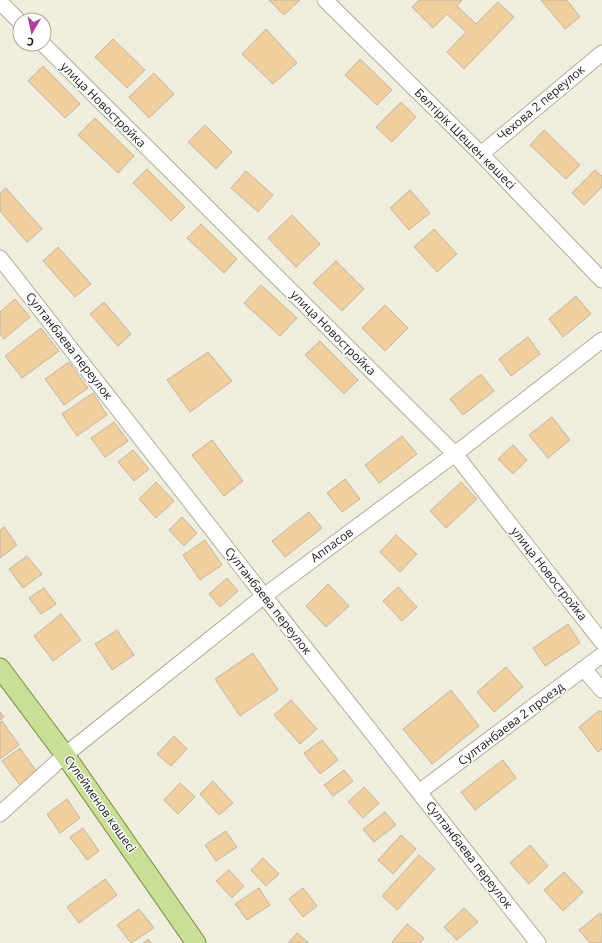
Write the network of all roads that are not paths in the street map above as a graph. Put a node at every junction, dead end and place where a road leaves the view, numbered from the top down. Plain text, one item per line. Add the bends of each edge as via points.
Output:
1 (325, 0) edge
2 (0, 2) edge
3 (12, 14) edge
4 (50, 52) edge
5 (602, 53) edge
6 (481, 154) junction
7 (0, 258) edge
8 (602, 280) edge
9 (602, 340) edge
10 (455, 454) junction
11 (264, 596) junction
12 (602, 642) edge
13 (602, 655) edge
14 (0, 668) edge
15 (584, 669) junction
16 (602, 690) edge
17 (66, 755) junction
18 (419, 792) junction
19 (0, 814) edge
20 (196, 943) edge
21 (538, 943) edge

1 - 6 street, Бөлтірік Шешен көшесі
2 - 3 street
4 - 10 street, улица Новостройка
5 - 6 street, Чехова 2 переулок
6 - 8 street, Бөлтірік Шешен көшесі
7 - 11 street, Султанбаева переулок
9 - 10 street, Аппасов
10 - 11 street, Аппасов
10 - 12 street, улица Новостройка
11 - 17 street, Аппасов
11 - 18 street, Султанбаева переулок
13 - 15 street, Султанбаева 2 проезд
14 - 17 main road, Сүлейменов көшесі
15 - 16 street
15 - 18 street, Султанбаева 2 проезд
17 - 19 street, Аппасов
17 - 20 main road, Сүлейменов көшесі
18 - 21 street, Султанбаева переулок

